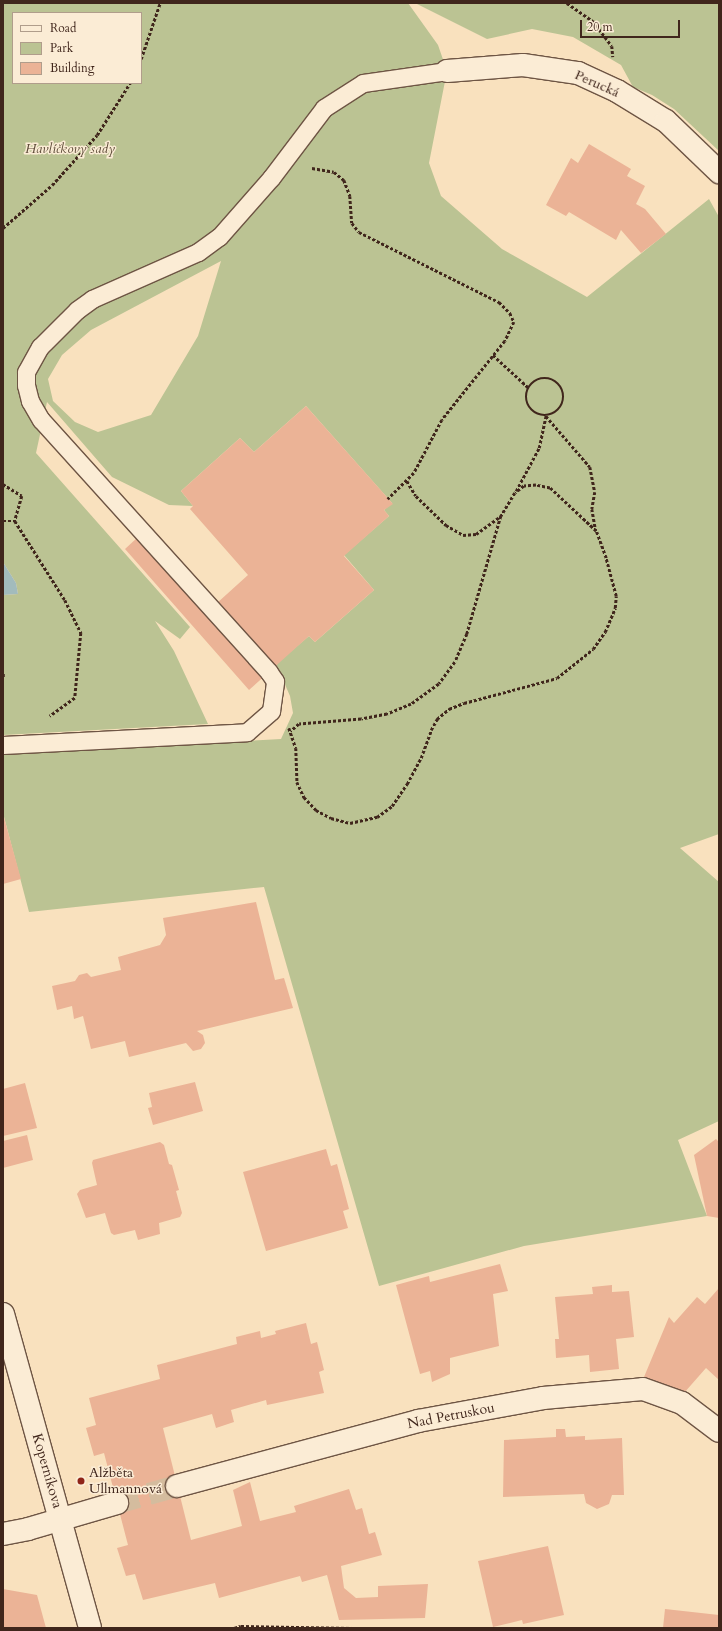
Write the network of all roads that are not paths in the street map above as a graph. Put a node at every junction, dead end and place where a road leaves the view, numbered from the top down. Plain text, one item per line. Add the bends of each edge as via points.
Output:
1 (448, 71) joint
2 (719, 172) edge
3 (3, 745) edge
4 (3, 1314) edge
5 (719, 1431) edge
6 (177, 1486) tunnel mouth
7 (117, 1503) tunnel mouth
8 (60, 1518) junction
9 (3, 1534) edge
10 (90, 1628) edge

1 - 2 street, Perucká via 523,64 578,73 617,91 666,121
1 - 3 lane via 363,83 324,108 282,164 214,241 198,252 155,273 108,291 77,310 40,347 26,372 30,401 41,420 269,672 275,681 271,711 247,732
4 - 8 street, Koperníkova
5 - 6 street, Nad Petruskou via 682,1403 643,1389 543,1398 418,1421
7 - 8 street
8 - 9 street
8 - 10 street, Koperníkova

